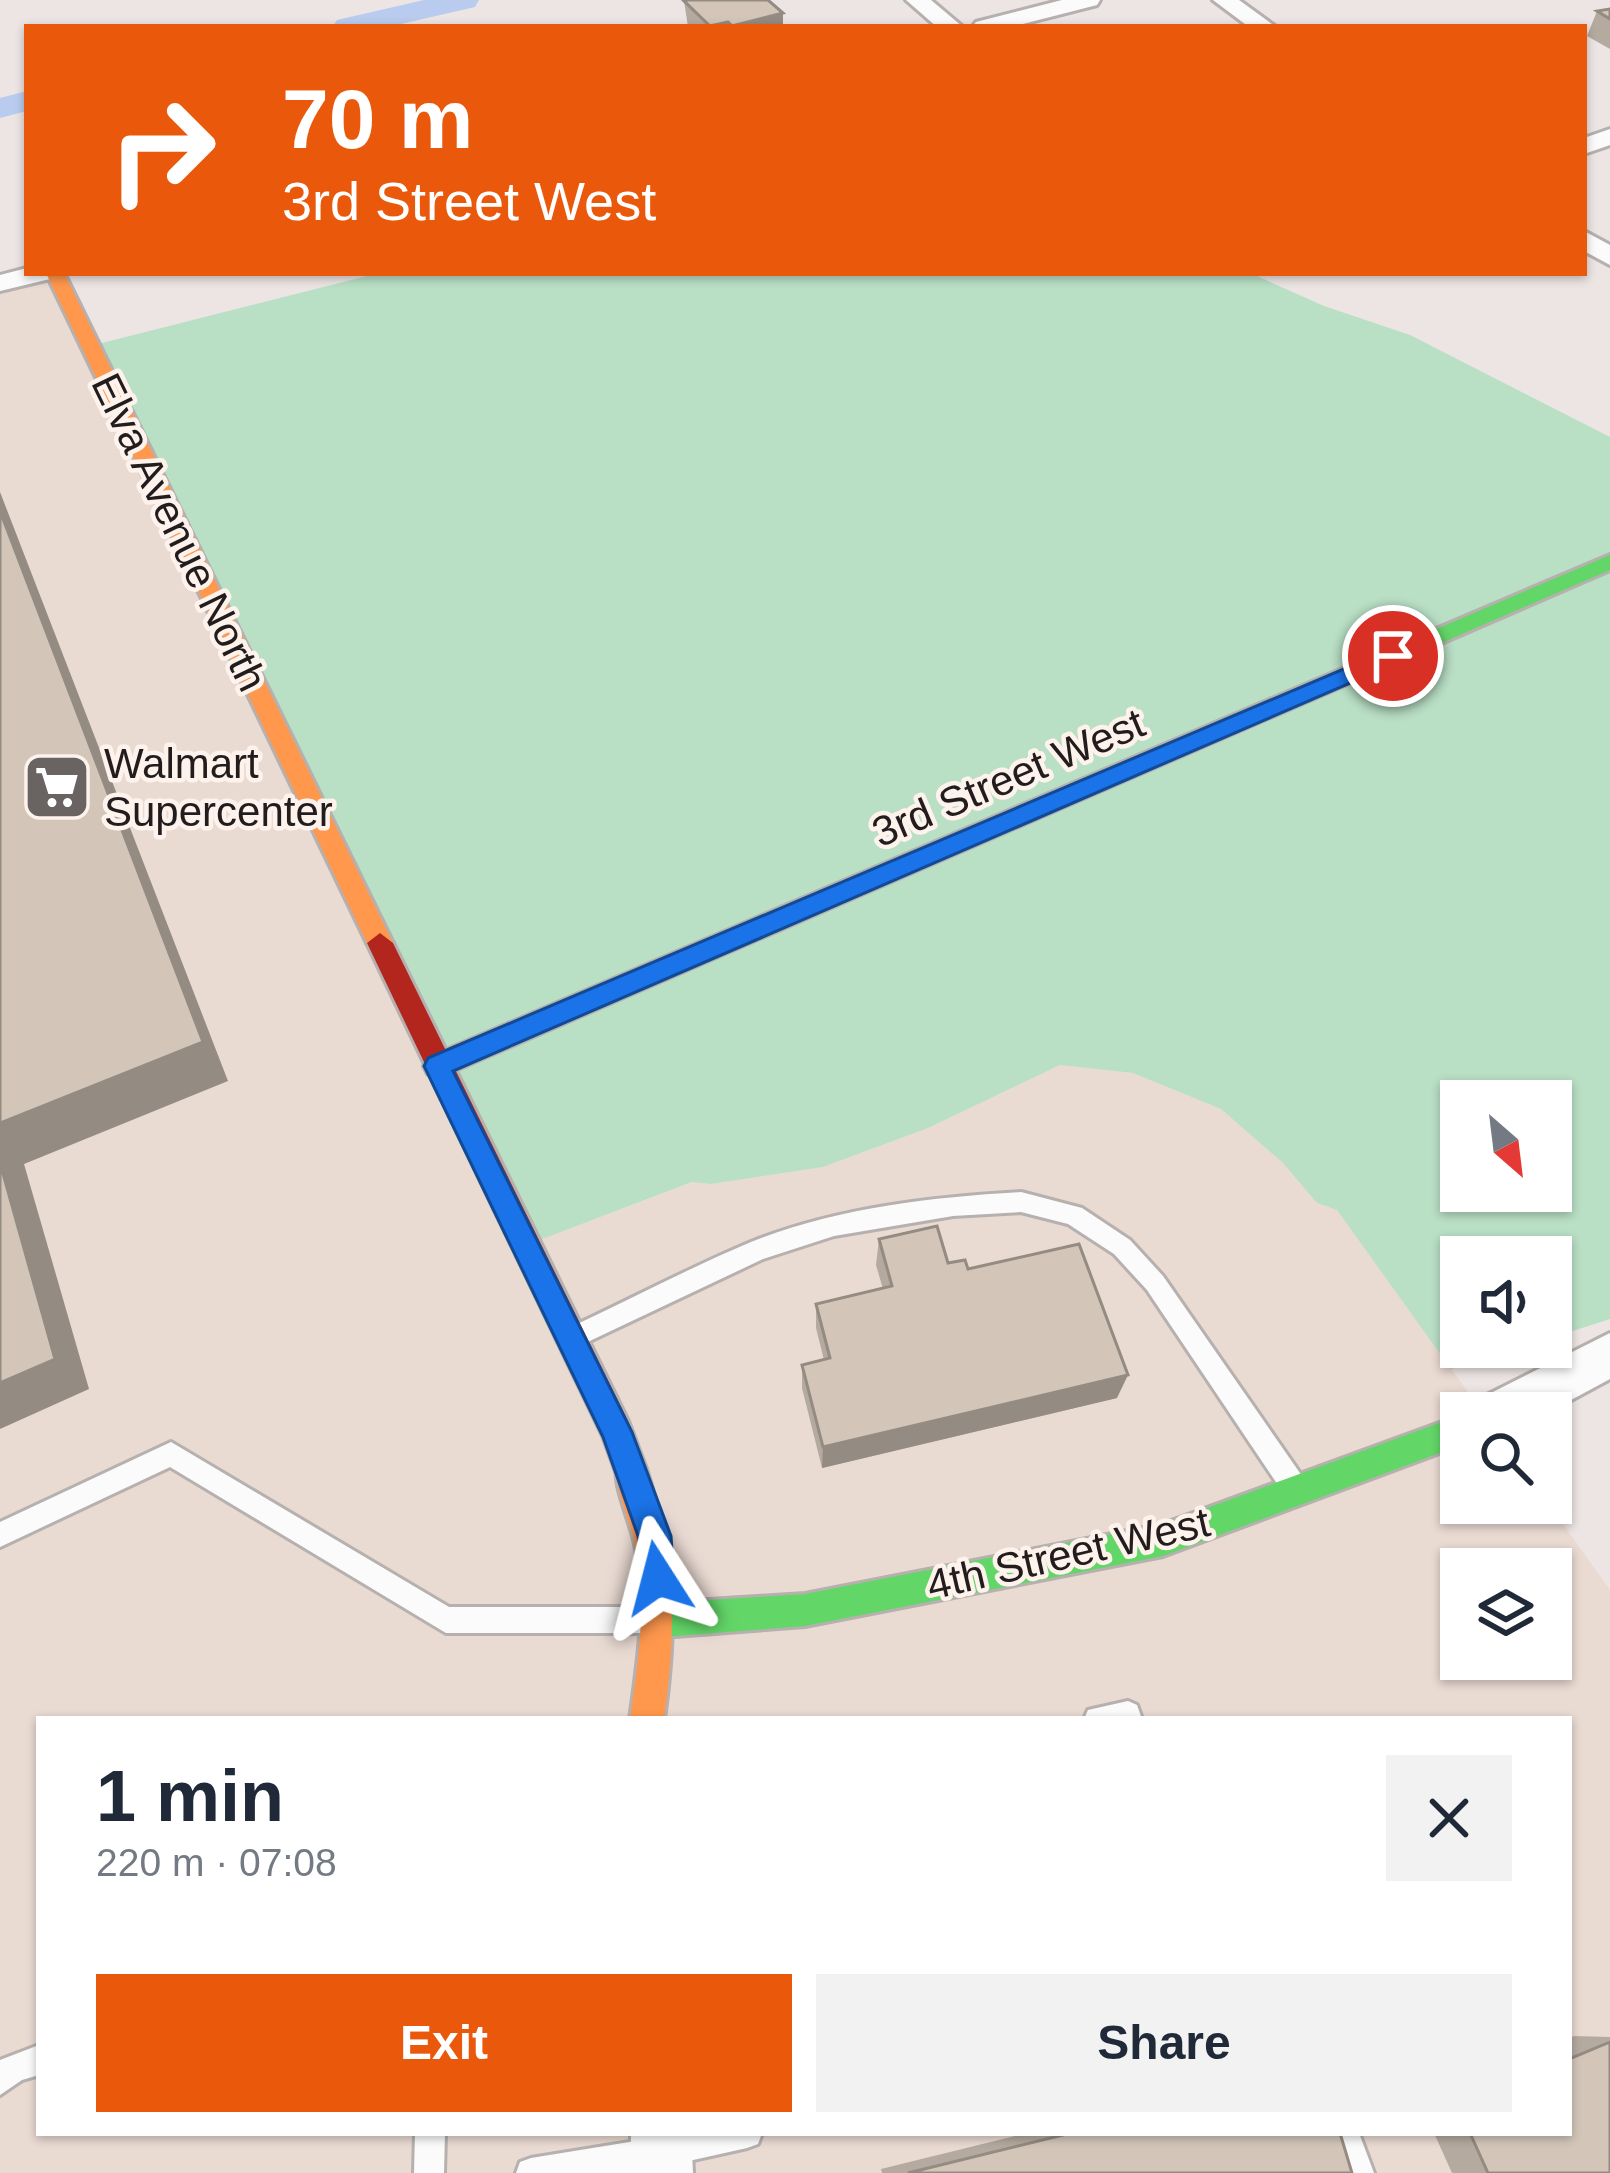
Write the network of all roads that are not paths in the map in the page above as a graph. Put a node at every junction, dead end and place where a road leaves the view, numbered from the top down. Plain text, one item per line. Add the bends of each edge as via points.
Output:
1 (917, 0) edge
2 (1089, 0) edge
3 (1223, 0) edge
4 (947, 24) edge
5 (996, 24) edge
6 (1259, 24) edge
7 (29, 276) edge
8 (56, 276) edge
9 (0, 284) edge
10 (1610, 562) edge
11 (437, 1066) junction
12 (571, 1339) junction
13 (1610, 1355) edge
14 (1540, 1392) edge
15 (1440, 1438) edge
16 (1298, 1492) junction
17 (0, 1535) edge
18 (662, 1620) junction
19 (647, 1716) edge
20 (36, 2061) edge
21 (0, 2080) edge
22 (430, 2136) edge
23 (734, 2136) edge
24 (1345, 2136) edge
25 (661, 2153) edge
26 (429, 2173) edge
27 (531, 2173) edge
28 (1359, 2173) edge

1 - 4 street
2 - 5 street
3 - 6 street
7 - 9 street
8 - 11 street, Elva Avenue North
10 - 11 street, 3rd Street West
11 - 12 street, Elva Avenue North
12 - 16 lane via 758,1250 834,1226 1021,1202 1074,1215 1121,1247
12 - 18 street, Elva Avenue North via 654,1536
13 - 14 street
15 - 16 street, 4th Street West
16 - 18 street, 4th Street West via 1163,1540 805,1610
17 - 18 lane via 171,1454 446,1620
18 - 19 street, Elva Avenue North
20 - 21 lane
22 - 26 lane
23 - 25 lane
24 - 28 lane
25 - 27 lane

